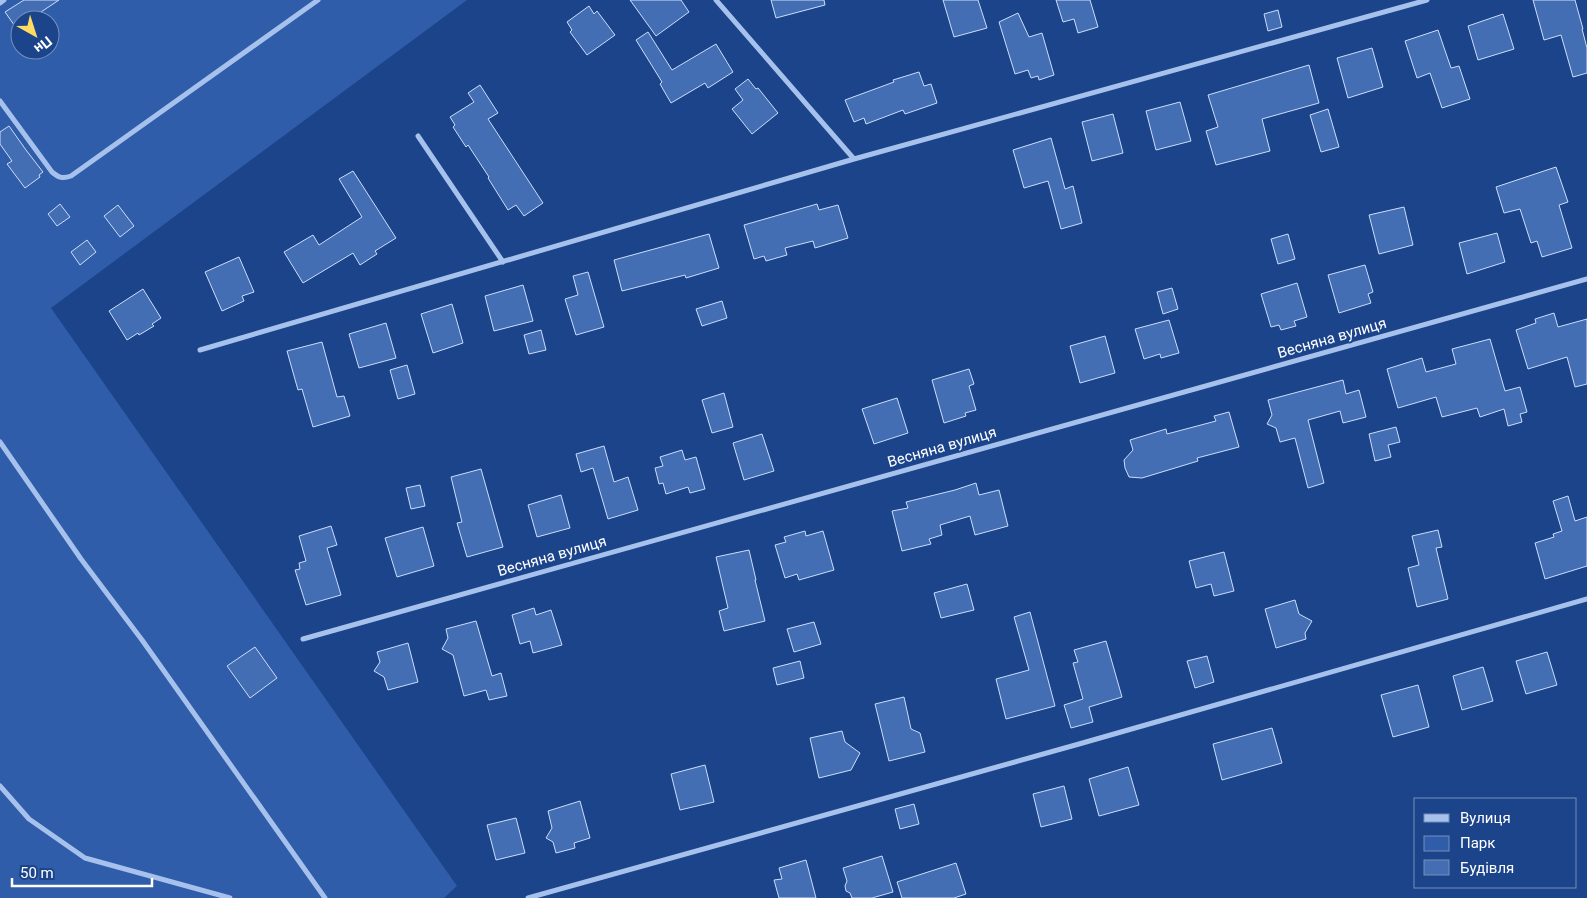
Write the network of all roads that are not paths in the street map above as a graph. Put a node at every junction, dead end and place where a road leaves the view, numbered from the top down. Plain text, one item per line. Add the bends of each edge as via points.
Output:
1 (4, 0) edge
2 (318, 0) edge
3 (716, 0) edge
4 (1427, 0) edge
5 (0, 3) edge
6 (0, 102) edge
7 (418, 136) dead end
8 (854, 159) junction
9 (503, 262) junction
10 (1587, 280) edge
11 (200, 350) dead end
12 (0, 442) edge
13 (1587, 599) edge
14 (303, 639) dead end
15 (0, 786) edge
16 (230, 898) edge
17 (325, 898) edge
18 (528, 898) edge

1 - 5 street
2 - 6 street via 72,176 57,177 52,172
3 - 8 street
4 - 8 street
7 - 9 street
8 - 9 street
9 - 11 street
10 - 14 street, Весняна вулиця
12 - 17 street
13 - 18 street
15 - 16 street via 29,819 85,858

